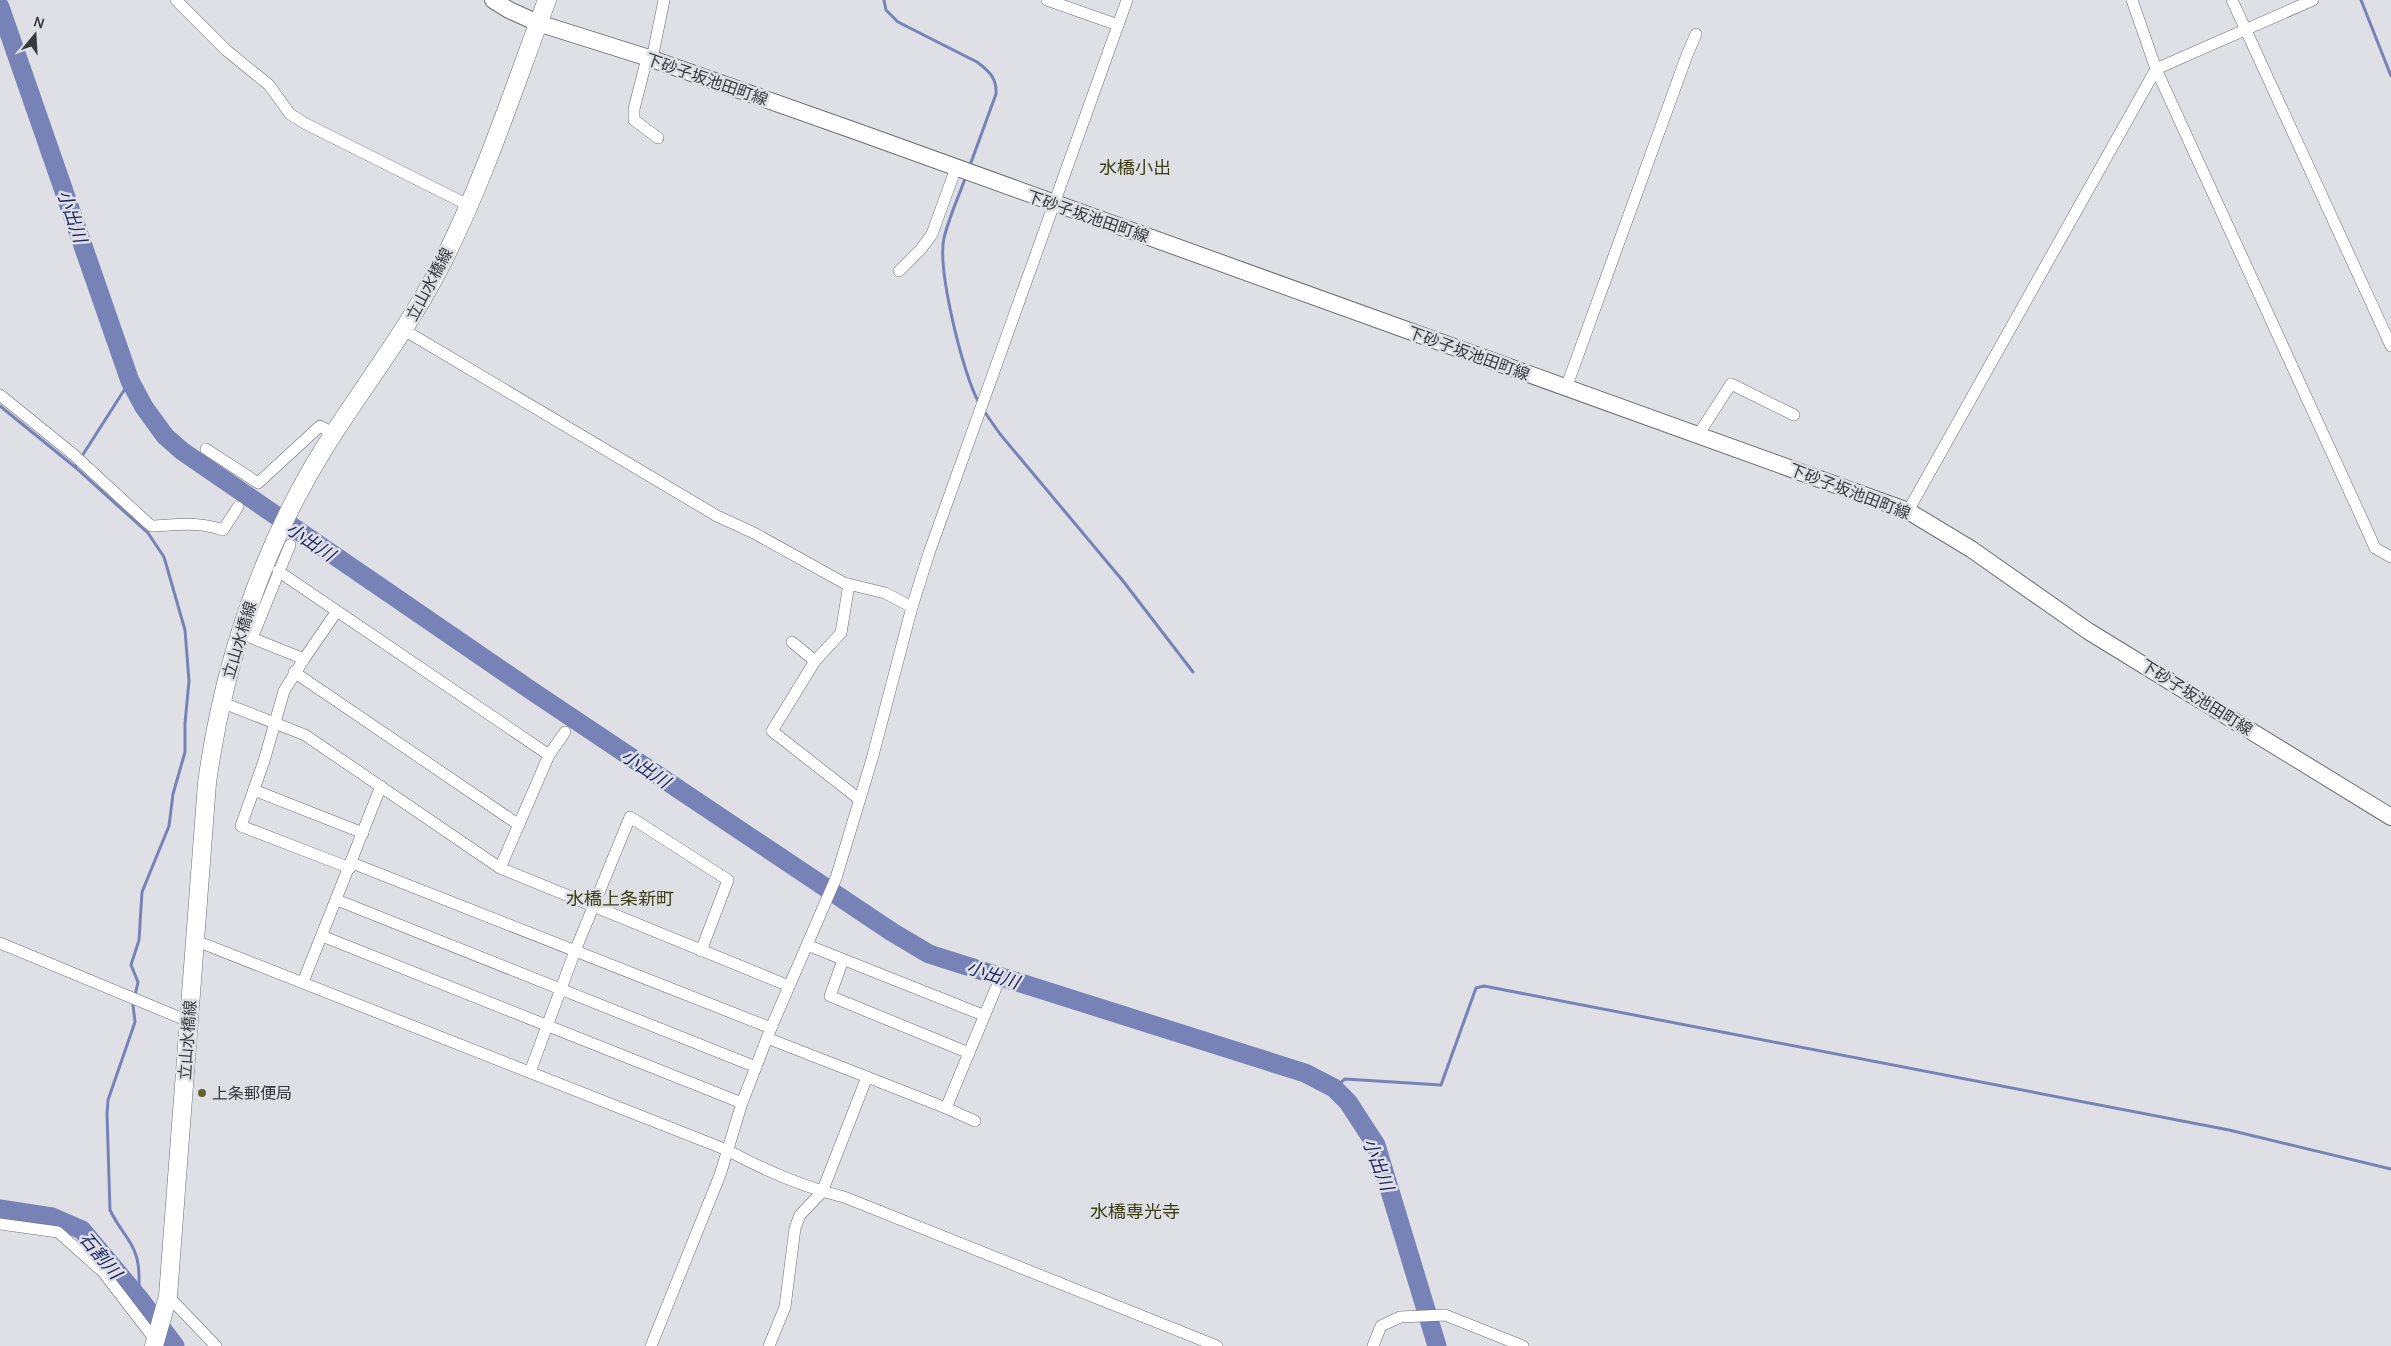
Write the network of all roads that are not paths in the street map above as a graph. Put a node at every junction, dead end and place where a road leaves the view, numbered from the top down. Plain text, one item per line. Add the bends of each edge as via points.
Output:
1 (176, 0) edge
2 (493, 0) edge
3 (547, 0) edge
4 (664, 0) edge
5 (1047, 0) edge
6 (1127, 0) edge
7 (2132, 0) edge
8 (2232, 0) edge
9 (2313, 0) edge
10 (538, 23) junction
11 (1118, 25) junction
12 (2246, 30) junction
13 (1696, 34) dead end
14 (650, 58) junction
15 (2156, 70) junction
16 (658, 138) dead end
17 (956, 168) junction
18 (1054, 204) junction
19 (468, 205) junction
20 (899, 271) dead end
21 (404, 330) junction
22 (2391, 346) edge
23 (1566, 388) junction
24 (0, 395) edge
25 (1794, 415) dead end
26 (334, 434) junction
27 (1698, 435) junction
28 (206, 450) dead end
29 (238, 508) dead end
30 (1908, 511) junction
31 (284, 540) junction
32 (2391, 557) edge
33 (278, 570) junction
34 (849, 584) junction
35 (912, 608) junction
36 (337, 611) junction
37 (792, 642) dead end
38 (304, 659) junction
39 (815, 661) junction
40 (294, 672) junction
41 (221, 702) junction
42 (274, 722) junction
43 (565, 732) dead end
44 (549, 756) junction
45 (381, 786) junction
46 (254, 790) junction
47 (859, 800) junction
48 (2391, 817) edge
49 (519, 825) junction
50 (363, 832) junction
51 (351, 866) junction
52 (500, 868) junction
53 (337, 900) junction
54 (592, 907) junction
55 (322, 936) junction
56 (194, 940) junction
57 (0, 943) edge
58 (807, 945) junction
59 (575, 951) junction
60 (701, 951) junction
61 (843, 960) junction
62 (303, 982) junction
63 (789, 986) junction
64 (561, 988) junction
65 (996, 988) dead end
66 (984, 1015) junction
67 (188, 1021) junction
68 (546, 1026) junction
69 (769, 1033) junction
70 (969, 1053) junction
71 (756, 1067) junction
72 (530, 1072) junction
73 (866, 1077) junction
74 (742, 1103) junction
75 (946, 1108) junction
76 (975, 1121) dead end
77 (727, 1150) junction
78 (822, 1192) junction
79 (0, 1224) edge
80 (167, 1302) junction
81 (155, 1343) edge
82 (216, 1346) edge
83 (651, 1346) edge
84 (769, 1346) edge
85 (1217, 1346) edge
86 (1373, 1346) edge
87 (1523, 1346) edge

1 - 19 street via 226,50 269,85 290,114
2 - 10 main road, 下砂子坂池田町線
3 - 10 main road, 立山水橋線
4 - 14 street
5 - 11 street
6 - 11 street
7 - 15 street
8 - 12 street
9 - 12 street
10 - 14 main road, 下砂子坂池田町線
10 - 19 main road, 立山水橋線
11 - 18 street
12 - 15 street
12 - 22 street
13 - 23 street
14 - 16 street via 634,109 634,120
14 - 17 main road, 下砂子坂池田町線
15 - 30 street
15 - 32 street via 2375,548
17 - 18 main road, 下砂子坂池田町線
17 - 20 street via 932,234
18 - 23 main road, 下砂子坂池田町線
18 - 35 street
19 - 21 main road, 立山水橋線 via 443,261
21 - 26 main road, 立山水橋線
21 - 34 street via 717,516
23 - 27 main road, 下砂子坂池田町線
24 - 29 street via 74,455 151,526 196,523 224,530
25 - 27 street via 1731,384
26 - 28 street via 320,426 258,483
26 - 31 main road, 立山水橋線 via 289,513
27 - 30 main road, 下砂子坂池田町線
30 - 48 main road, 下砂子坂池田町線 via 1971,549 2088,631
31 - 33 street
31 - 41 main road, 立山水橋線 via 250,604
33 - 36 street
33 - 38 street via 252,638
34 - 35 street via 885,593
34 - 39 street via 841,633
35 - 47 street
36 - 38 street
36 - 44 street
37 - 39 street
38 - 40 street
39 - 47 street via 772,730
40 - 42 street
40 - 49 street
41 - 42 street
41 - 56 main road, 立山水橋線 via 206,784
42 - 45 street via 305,736
42 - 46 street
43 - 44 street
44 - 49 street
45 - 50 street
45 - 52 street
46 - 50 street
46 - 51 street via 241,826
47 - 58 street via 836,878
49 - 52 street
50 - 51 street
51 - 53 street
51 - 59 street
52 - 54 street
53 - 55 street
53 - 64 street
54 - 59 street
54 - 60 street
54 - 60 street via 630,817 728,880
55 - 62 street
55 - 68 street
56 - 62 street
56 - 67 main road, 立山水橋線
57 - 67 street
58 - 61 street
58 - 63 street
59 - 64 street
59 - 69 street
60 - 63 street
61 - 66 street
61 - 70 street via 830,996
62 - 72 street
63 - 69 street
64 - 68 street
64 - 71 street
65 - 66 street
66 - 70 street
67 - 80 main road, 立山水橋線
68 - 72 street
68 - 74 street
69 - 71 street
69 - 73 street
70 - 75 street
71 - 74 street
72 - 77 street
73 - 75 street
73 - 78 street
74 - 77 street
75 - 76 street
77 - 78 street via 763,1169
77 - 83 street via 720,1175
78 - 84 street via 800,1215 795,1228 785,1307
78 - 85 street via 853,1200
79 - 81 street via 58,1232 103,1272
80 - 81 main road, 立山水橋線
80 - 82 street
86 - 87 street via 1381,1326 1400,1317 1445,1315

